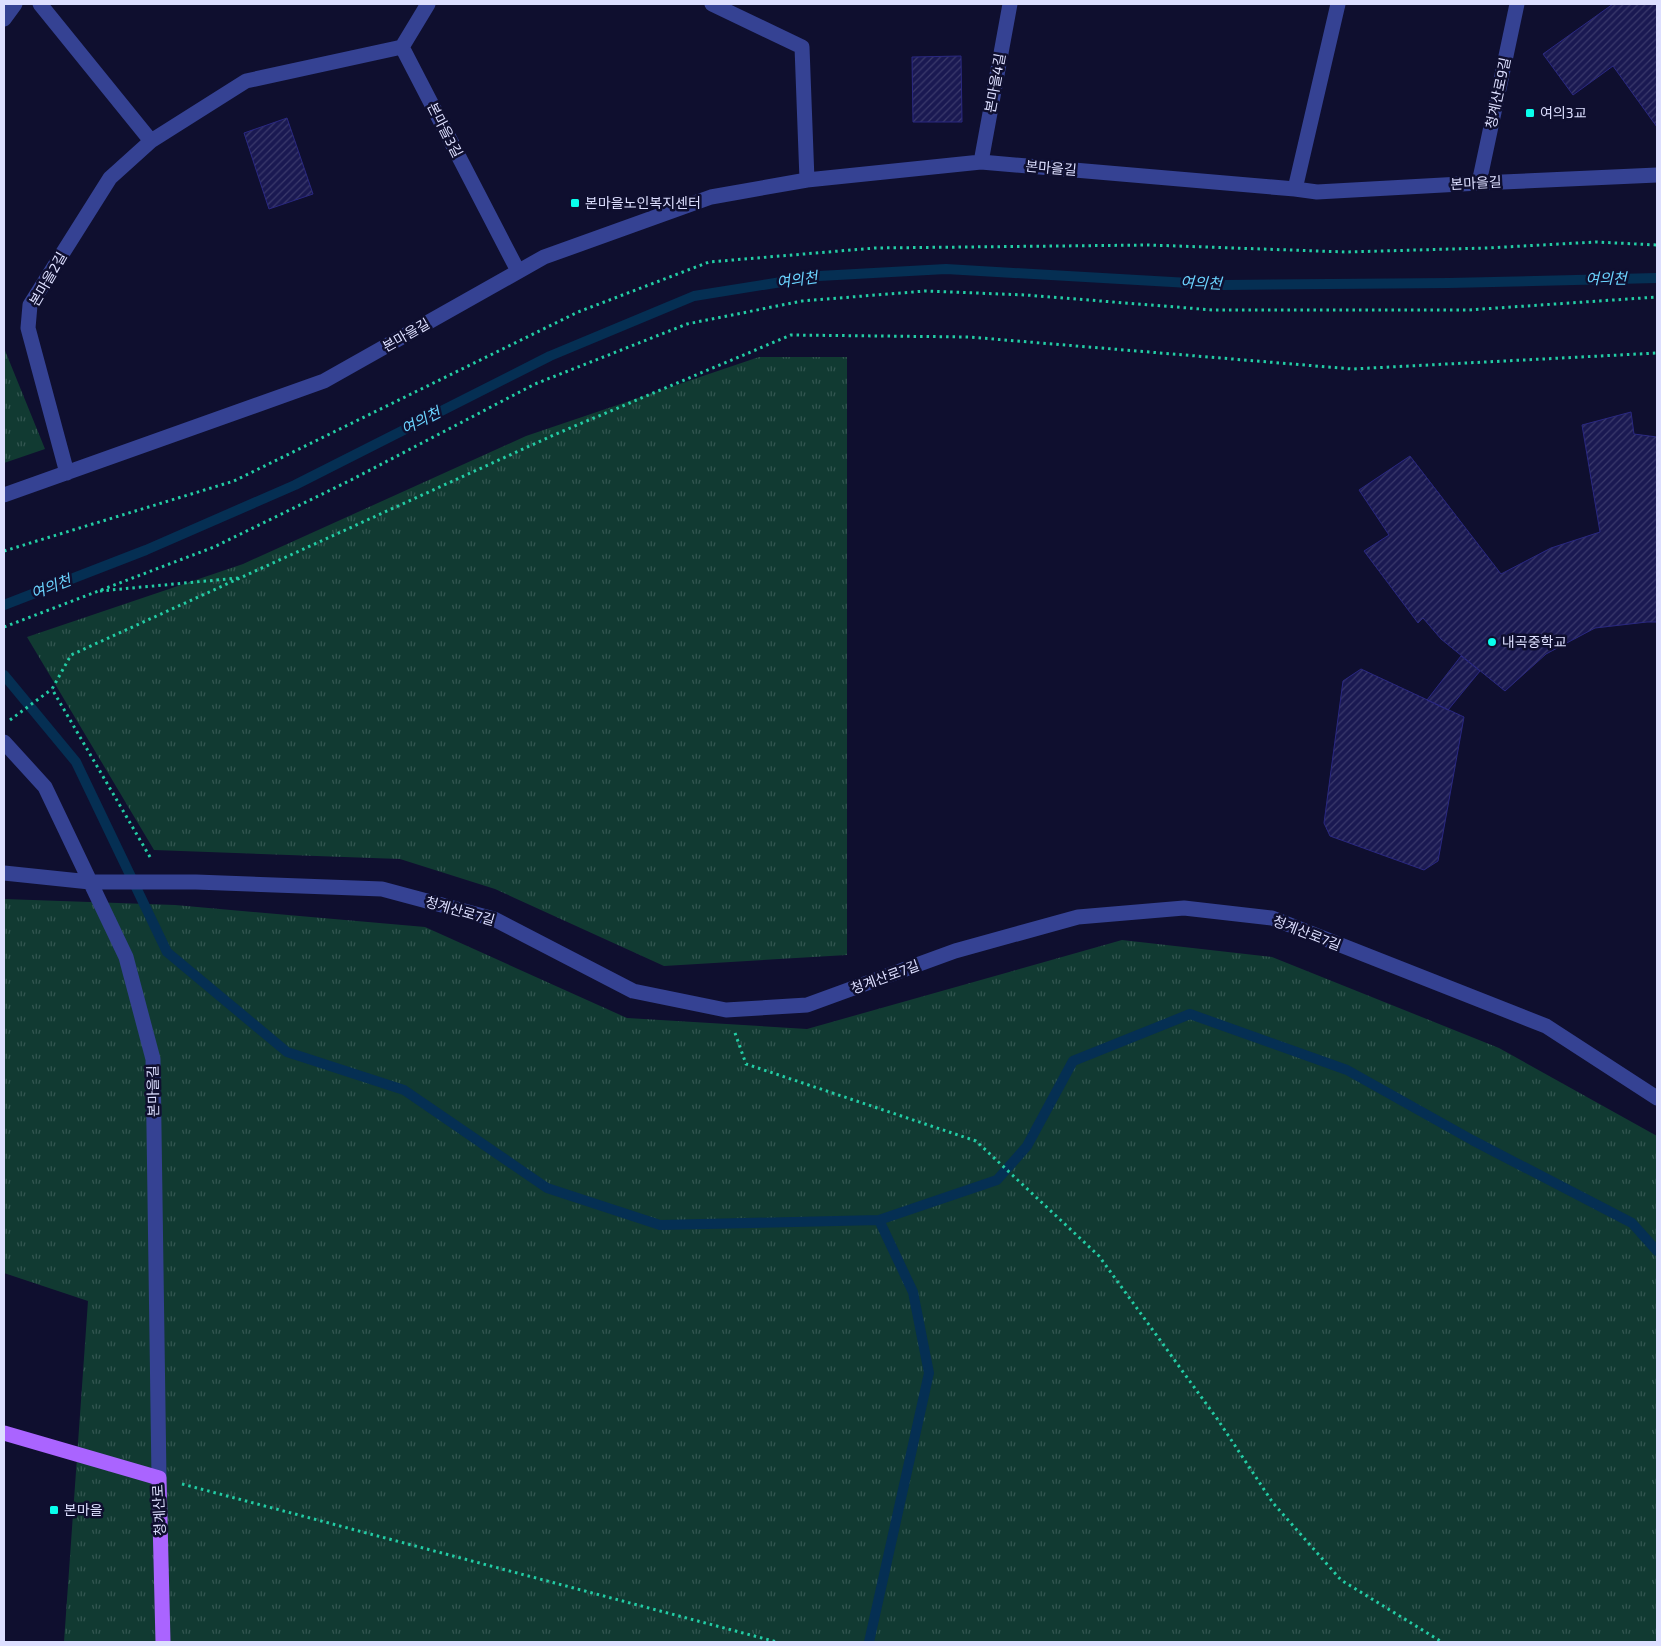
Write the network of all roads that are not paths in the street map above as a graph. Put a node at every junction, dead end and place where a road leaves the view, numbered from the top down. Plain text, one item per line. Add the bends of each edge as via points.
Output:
1 (15, 4) edge
2 (40, 4) edge
3 (428, 4) edge
4 (712, 4) edge
5 (1010, 4) edge
6 (1338, 4) edge
7 (1517, 4) edge
8 (4, 19) edge
9 (402, 47) junction
10 (151, 141) junction
11 (981, 162) junction
12 (1657, 175) edge
13 (807, 180) junction
14 (1479, 183) junction
15 (1295, 188) junction
16 (515, 265) junction
17 (67, 473) junction
18 (4, 495) edge
19 (4, 742) edge
20 (4, 873) edge
21 (90, 882) junction
22 (1657, 1098) edge
23 (4, 1433) edge
24 (159, 1478) junction
25 (163, 1642) edge

1 - 8 street
2 - 10 street
3 - 9 street
4 - 13 street via 802,47
5 - 11 street, 본마을4길
6 - 15 street
7 - 14 street, 청계산로9길
9 - 10 street, 본마을2길 via 246,80
9 - 16 street, 본마을3길
10 - 17 street, 본마을2길 via 110,178 30,305 28,328
11 - 13 street, 본마을길
11 - 15 street, 본마을길
12 - 14 street, 본마을길
13 - 16 street, 본마을길 via 711,198
14 - 15 street, 본마을길 via 1317,192
16 - 17 street, 본마을길 via 324,381
17 - 18 street, 본마을길
19 - 21 street, 본마을길 via 45,787
20 - 21 street, 청계산로7길
21 - 22 street, 청계산로7길 via 382,889 494,920 633,991 726,1010 807,1005 955,951 1078,918 1184,908 1272,918 1546,1026
21 - 24 street, 본마을길 via 126,957 153,1059
23 - 24 main road, 청계산로
24 - 25 main road, 청계산로

